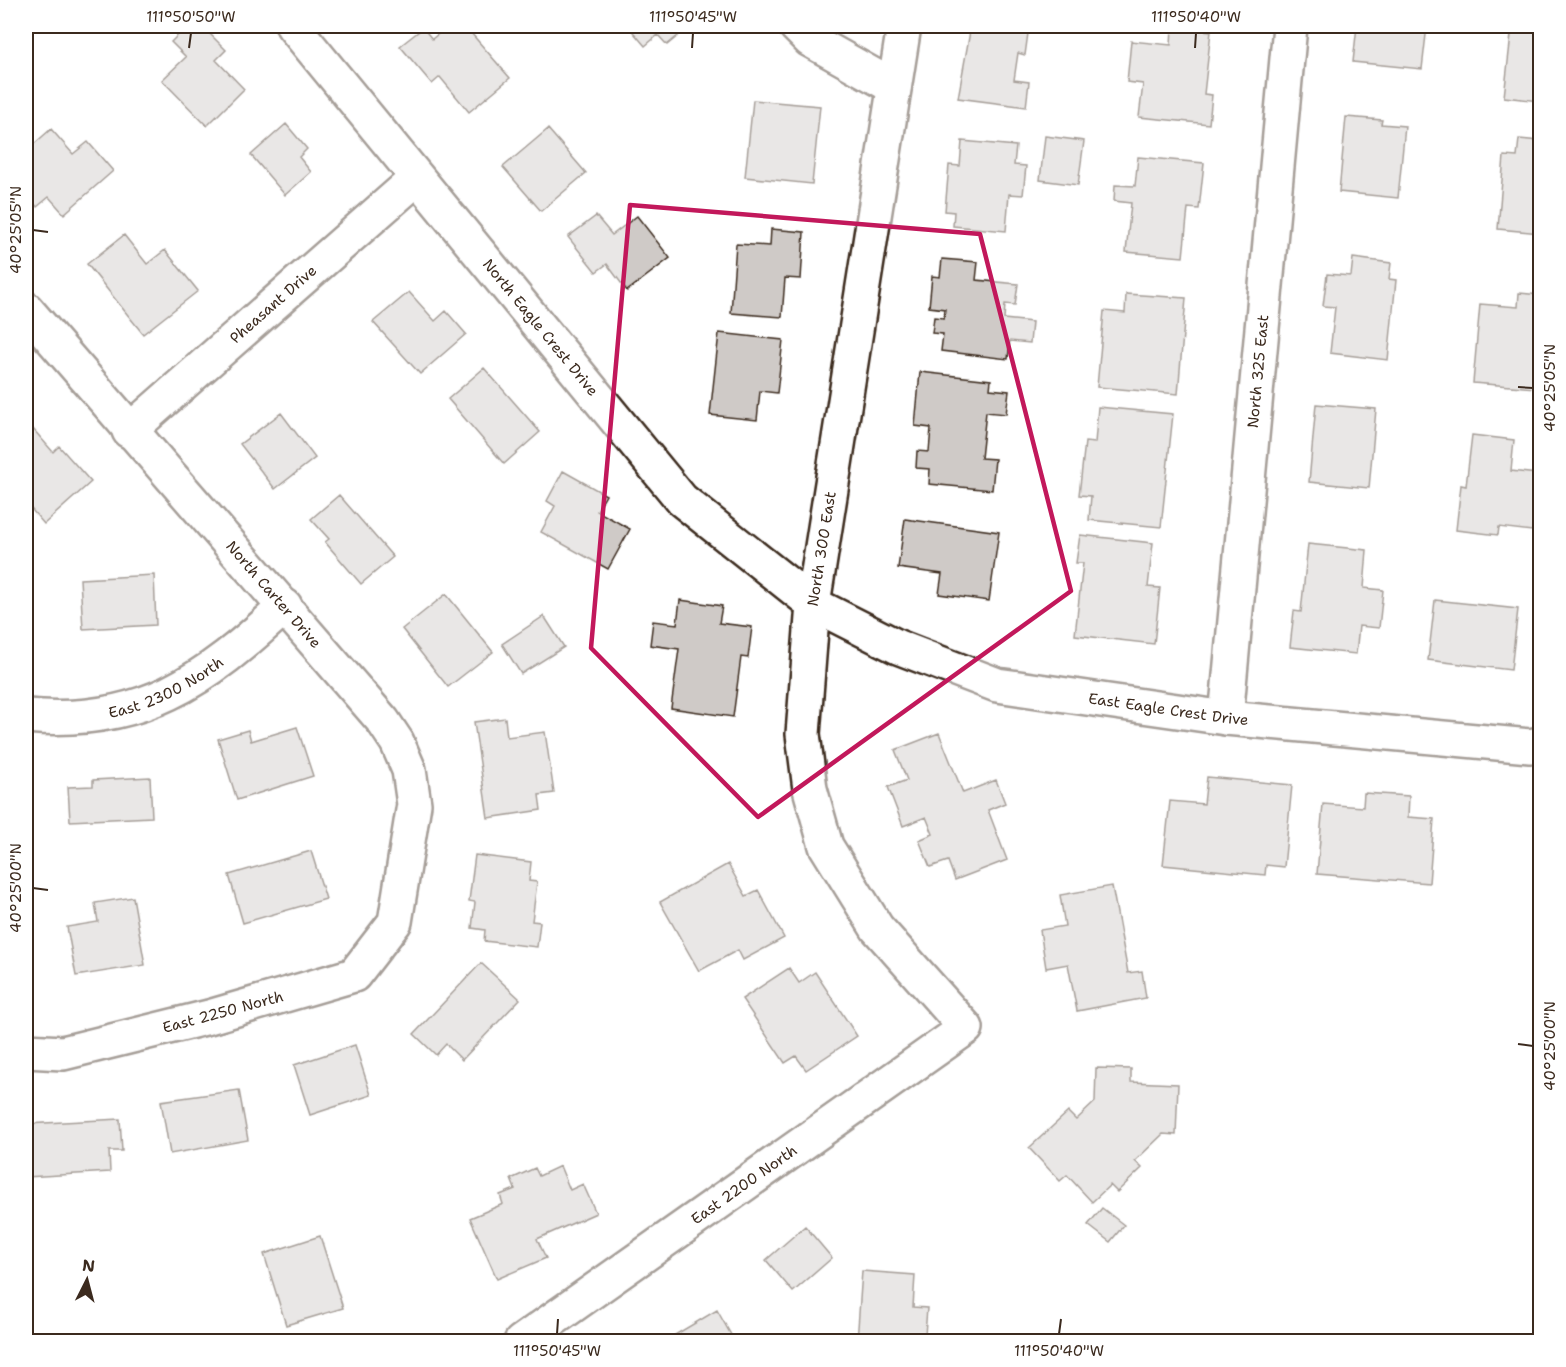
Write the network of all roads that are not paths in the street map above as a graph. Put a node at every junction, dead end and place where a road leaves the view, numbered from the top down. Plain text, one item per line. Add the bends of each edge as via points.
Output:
1 (292, 26) edge
2 (796, 26) edge
3 (903, 26) edge
4 (1290, 26) edge
5 (894, 87) junction
6 (417, 178) junction
7 (26, 309) edge
8 (129, 431) junction
9 (813, 604) junction
10 (285, 606) junction
11 (26, 716) edge
12 (1227, 718) junction
13 (1540, 744) edge
14 (395, 922) joint
15 (966, 1028) joint
16 (26, 1051) edge
17 (522, 1341) edge

1 - 6 street, North Eagle Crest Drive
2 - 5 street via 810,40
3 - 5 street, North 300 East
4 - 12 street, North 325 East
5 - 9 street, North 300 East
6 - 8 street, Pheasant Drive
6 - 9 street, North Eagle Crest Drive via 682,500
7 - 8 street, North Carter Drive
8 - 10 street, North Carter Drive
9 - 12 street, East Eagle Crest Drive via 898,647 997,685
9 - 15 street, North 300 East via 803,734 810,789 826,846 877,928
10 - 11 street, East 2300 North via 223,662 158,699 82,717
10 - 14 street, North Carter Drive via 383,721 409,770 414,804
12 - 13 street, East Eagle Crest Drive
14 - 16 street, East 2250 North via 354,975 209,1017 63,1053
15 - 17 street, East 2200 North

